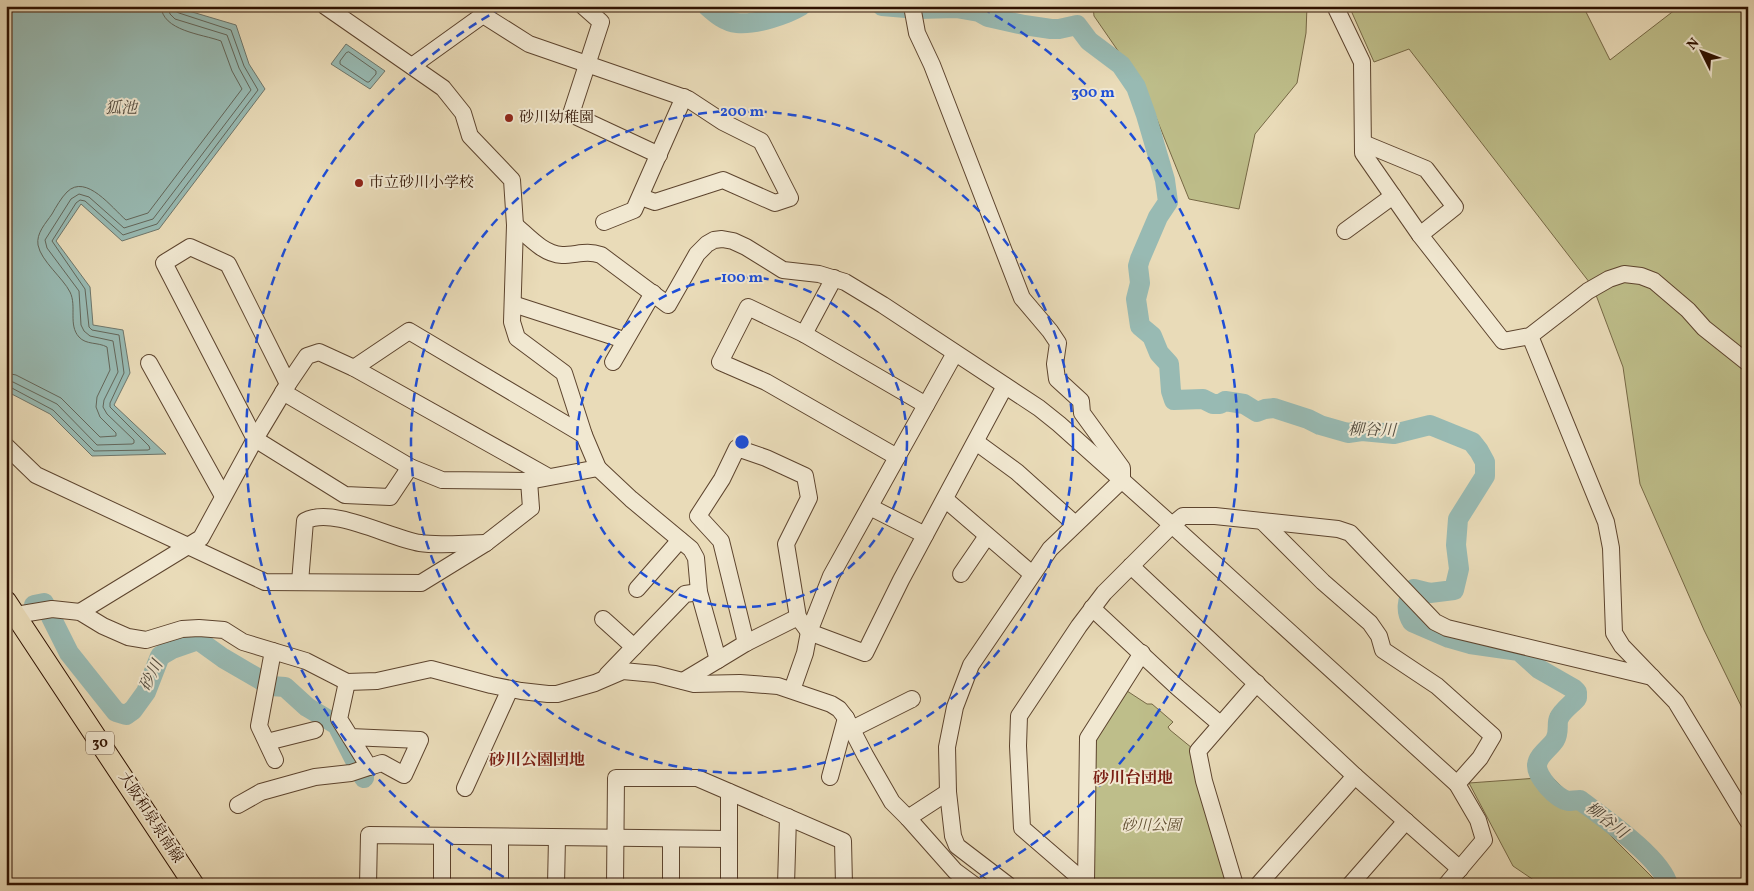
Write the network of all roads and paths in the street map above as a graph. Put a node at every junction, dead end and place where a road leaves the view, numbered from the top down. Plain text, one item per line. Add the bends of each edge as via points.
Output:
1 (325, 6) edge
2 (583, 6) edge
3 (1335, 6) edge
4 (488, 10) edge
5 (913, 12) edge
6 (588, 64) junction
7 (412, 66) junction
8 (684, 97) junction
9 (1363, 143) junction
10 (659, 155) junction
11 (1393, 196) junction
12 (641, 197) junction
13 (604, 222) dead end
14 (515, 225) junction
15 (1345, 231) dead end
16 (1420, 235) junction
17 (834, 278) junction
18 (653, 293) junction
19 (513, 304) junction
20 (804, 334) junction
21 (1530, 336) junction
22 (624, 340) junction
23 (955, 353) junction
24 (612, 362) dead end
25 (149, 363) dead end
26 (1748, 363) edge
27 (354, 368) junction
28 (1005, 386) junction
29 (286, 388) junction
30 (926, 405) junction
31 (584, 435) junction
32 (255, 439) junction
33 (976, 442) junction
34 (6, 446) edge
35 (898, 457) junction
36 (410, 467) junction
37 (598, 468) junction
38 (547, 476) junction
39 (1122, 480) junction
40 (529, 481) junction
41 (224, 496) junction
42 (945, 499) junction
43 (870, 507) junction
44 (1263, 522) junction
45 (1075, 524) junction
46 (1172, 525) junction
47 (925, 535) junction
48 (987, 536) junction
49 (680, 540) junction
50 (486, 542) junction
51 (188, 547) junction
52 (1130, 566) junction
53 (961, 574) dead end
54 (1032, 574) junction
55 (300, 582) junction
56 (637, 589) dead end
57 (699, 592) junction
58 (1092, 608) junction
59 (10, 610) edge
60 (80, 612) junction
61 (798, 617) junction
62 (602, 619) dead end
63 (810, 632) junction
64 (746, 643) junction
65 (634, 647) junction
66 (273, 651) junction
67 (1142, 653) junction
68 (718, 660) junction
69 (1652, 677) junction
70 (604, 678) junction
71 (683, 681) junction
72 (347, 682) junction
73 (1257, 684) junction
74 (510, 689) junction
75 (792, 690) junction
76 (912, 699) dead end
77 (849, 724) junction
78 (1220, 724) junction
79 (315, 730) dead end
80 (350, 737) junction
81 (267, 742) junction
82 (275, 760) dead end
83 (369, 767) junction
84 (1355, 776) junction
85 (830, 777) dead end
86 (1456, 784) junction
87 (465, 788) dead end
88 (729, 792) junction
89 (948, 792) junction
90 (238, 805) dead end
91 (788, 817) junction
92 (908, 818) junction
93 (1406, 821) junction
94 (1748, 821) edge
95 (442, 836) junction
96 (500, 838) junction
97 (557, 838) junction
98 (615, 839) junction
99 (671, 839) junction
100 (729, 839) junction
101 (1460, 869) junction
102 (956, 879) edge
103 (1087, 883) edge
104 (194, 885) edge
105 (368, 885) edge
106 (442, 885) edge
107 (500, 885) edge
108 (556, 885) edge
109 (615, 885) edge
110 (670, 885) edge
111 (729, 885) edge
112 (786, 885) edge
113 (844, 885) edge
114 (974, 885) edge
115 (1008, 885) edge
116 (1235, 885) edge
117 (1258, 885) edge
118 (1350, 885) edge
119 (1446, 885) edge

1 - 7 street
2 - 6 street via 601,22
3 - 9 street via 1362,62
4 - 6 street via 529,44
4 - 7 street
5 - 39 street via 917,33 1022,298 1058,343 1057,379 1081,401 1082,413 1122,468
6 - 8 street
6 - 10 street via 571,114
7 - 14 street via 443,88 463,113 470,136 512,180
8 - 10 street
8 - 12 street via 761,140 790,198 775,203 723,180 655,202
9 - 11 street via 1363,153
9 - 16 street via 1426,169 1455,207
10 - 12 street
11 - 15 street
11 - 16 street
12 - 13 street via 634,210
14 - 18 street via 552,253 591,252 601,255
14 - 19 street
16 - 21 street via 1503,341
17 - 18 street via 783,270 746,247 722,239 706,244 697,254 668,305
17 - 20 street
17 - 23 street via 868,296
18 - 22 street
19 - 22 street
19 - 31 street via 512,322 517,338 564,373
20 - 30 street
20 - 35 street via 748,307 720,362 766,382
21 - 26 street via 1588,291 1609,279 1624,274 1641,276 1654,281 1704,328
21 - 69 street via 1606,522 1612,548 1614,633
22 - 24 street
23 - 28 street
23 - 30 street
25 - 41 street
27 - 29 street via 319,352 307,356
27 - 31 street via 409,331
27 - 38 street
28 - 33 street
28 - 39 street via 1059,424
29 - 32 street
29 - 32 street via 228,264 190,247 164,263
29 - 36 street
30 - 35 street
31 - 37 street
32 - 36 street via 345,495 390,497
32 - 41 street
33 - 42 street
33 - 45 street via 1017,472
34 - 51 street via 36,475
35 - 43 street
36 - 40 street via 442,480
37 - 38 street
37 - 49 street
38 - 40 street
39 - 45 street
39 - 46 street
40 - 50 street via 531,508
41 - 51 street via 201,538
42 - 47 street
42 - 48 street
43 - 47 street
43 - 63 street via 831,576
44 - 46 street via 1183,516
44 - 69 street via 1350,533 1435,622 1447,628
44 - 86 street via 1370,623 1383,650 1437,686 1493,736 1480,758
45 - 54 street via 1050,549
46 - 52 street
46 - 86 street
47 - 63 street via 865,653
48 - 53 street
48 - 54 street
49 - 56 street
49 - 57 street via 696,558
50 - 55 street via 421,583
50 - 55 street via 420,543 346,521 313,517 304,522
51 - 55 street via 265,582
51 - 60 street
52 - 58 street
52 - 73 street
54 - 89 street via 971,665 955,706 948,748
57 - 65 street via 685,594
57 - 68 street
58 - 67 street
58 - 103 street via 1019,716 1018,746 1022,828
59 - 60 street
59 - 104 main road, 大阪和泉泉南線 / 30
60 - 66 street via 128,637 146,640 182,629 224,630 243,642
61 - 63 street
61 - 64 street
61 - 64 street via 786,544 809,498 805,476 737,448 698,516 721,541
62 - 65 street
63 - 75 street
64 - 68 street
65 - 70 street
66 - 72 street via 306,661
66 - 81 street via 259,726
67 - 78 street
67 - 103 street via 1088,738
68 - 71 street
69 - 94 street via 1676,702
70 - 71 street via 623,671
70 - 74 street via 557,694
71 - 75 street via 709,685 778,686
72 - 74 street via 377,681 431,669
72 - 80 street via 339,719
73 - 78 street
73 - 84 street
74 - 87 street
75 - 77 street via 831,704 839,709
76 - 77 street
77 - 85 street
77 - 92 street via 892,802
78 - 116 street via 1198,751
79 - 81 street
80 - 83 street
80 - 83 street via 420,740 404,775 382,763
81 - 82 street
83 - 90 street via 261,792
84 - 93 street
84 - 117 street
86 - 101 street via 1478,820 1484,840
88 - 91 street
88 - 98 street via 697,778 616,778
88 - 100 street
89 - 92 street
89 - 115 street via 957,846
91 - 112 street
91 - 113 street via 843,841
92 - 102 street
93 - 101 street
93 - 118 street
95 - 96 street
95 - 105 street via 369,835
95 - 106 street
96 - 97 street
96 - 107 street
97 - 98 street
97 - 108 street
98 - 99 street
98 - 109 street
99 - 100 street
99 - 110 street
100 - 111 street
101 - 119 street
102 - 114 street

